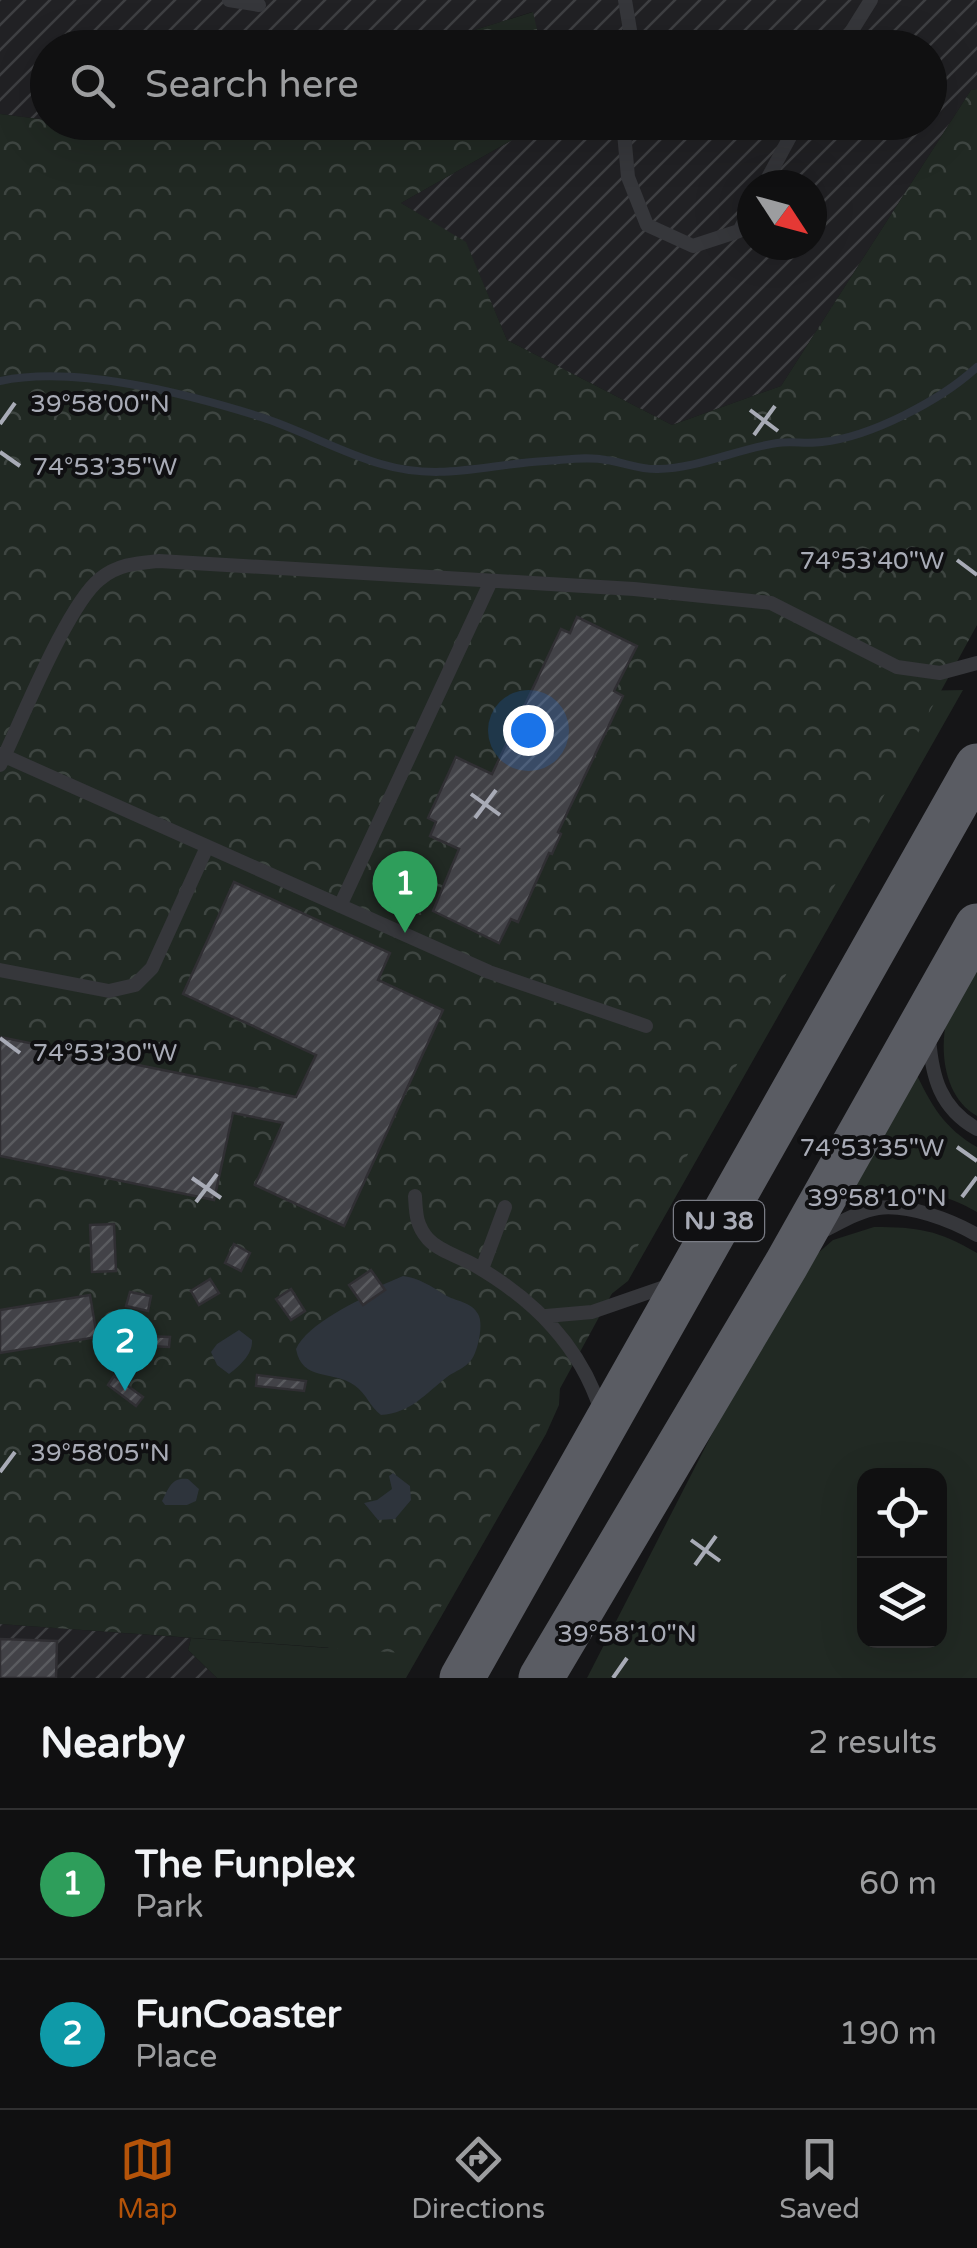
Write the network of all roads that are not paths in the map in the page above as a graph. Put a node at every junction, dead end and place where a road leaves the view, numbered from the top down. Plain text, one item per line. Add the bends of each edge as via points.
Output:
1 (229, 0) edge
2 (625, 0) edge
3 (871, 0) edge
4 (258, 5) dead end
5 (630, 30) edge
6 (852, 30) edge
7 (625, 140) edge
8 (788, 140) edge
9 (772, 170) edge
10 (737, 233) edge
11 (491, 581) junction
12 (977, 664) edge
13 (1, 759) edge
14 (977, 766) edge
15 (208, 848) junction
16 (340, 906) junction
17 (977, 926) edge
18 (0, 970) edge
19 (928, 1014) junction
20 (646, 1026) dead end
21 (977, 1129) edge
22 (415, 1196) dead end
23 (505, 1207) dead end
24 (977, 1235) edge
25 (786, 1264) junction
26 (482, 1269) junction
27 (686, 1278) junction
28 (546, 1316) junction
29 (604, 1423) junction
30 (462, 1678) edge
31 (541, 1678) edge

1 - 4 lane
2 - 5 lane
3 - 6 lane
7 - 10 lane via 628,177 647,225 693,246
8 - 9 lane
11 - 12 lane via 771,603 897,667 940,673
11 - 13 lane via 126,564 101,578 77,606
11 - 16 lane
13 - 15 lane
14 - 27 highway, NJ 38
15 - 16 lane
15 - 18 lane via 152,968 134,985 109,991
16 - 20 lane via 489,972
17 - 19 highway, NJ 38
19 - 21 lane via 932,1074 946,1101
19 - 25 highway, NJ 38
22 - 26 lane via 417,1224 432,1244
23 - 26 lane
24 - 25 lane via 958,1224 878,1208 814,1236
25 - 31 highway, NJ 38
26 - 28 lane
27 - 28 lane via 592,1312
27 - 29 highway, NJ 38
28 - 29 lane via 593,1387
29 - 30 highway, NJ 38

